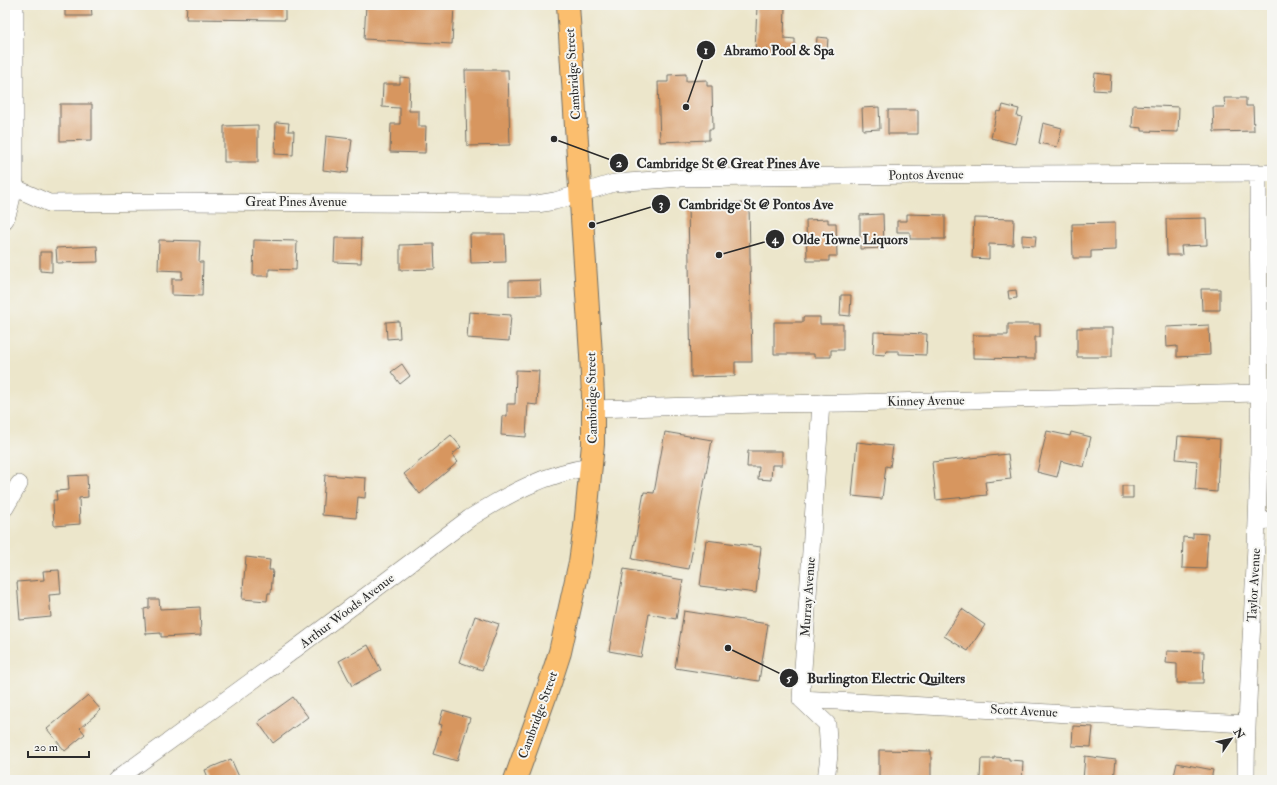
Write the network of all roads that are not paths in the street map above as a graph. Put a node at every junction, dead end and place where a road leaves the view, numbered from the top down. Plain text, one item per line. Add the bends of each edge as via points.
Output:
1 (15, 5) edge
2 (568, 5) edge
3 (1265, 174) edge
4 (9, 187) edge
5 (581, 193) junction
6 (5, 220) edge
7 (1259, 393) junction
8 (821, 403) junction
9 (593, 410) junction
10 (591, 467) junction
11 (19, 484) dead end
12 (5, 508) edge
13 (1264, 521) edge
14 (801, 699) junction
15 (1246, 724) junction
16 (116, 780) edge
17 (515, 780) edge
18 (826, 780) edge
19 (1246, 780) edge

1 - 4 street via 15,178
2 - 5 main road, Cambridge Street
3 - 5 street, Pontos Avenue via 681,178 614,183
3 - 7 street, Taylor Avenue
4 - 5 street, Great Pines Avenue via 49,203 537,204 555,202
4 - 6 street via 8,213
5 - 9 main road, Cambridge Street
7 - 8 street, Kinney Avenue
7 - 13 street, Taylor Avenue
8 - 9 street, Kinney Avenue
8 - 14 street, Murray Avenue
9 - 10 main road, Cambridge Street
10 - 16 street, Arthur Woods Avenue via 556,474 528,485 470,518
10 - 17 main road, Cambridge Street via 582,548 567,622 550,683
11 - 12 street
13 - 15 street, Taylor Avenue
14 - 15 street, Scott Avenue
14 - 18 street via 827,724
15 - 19 street, Taylor Avenue

